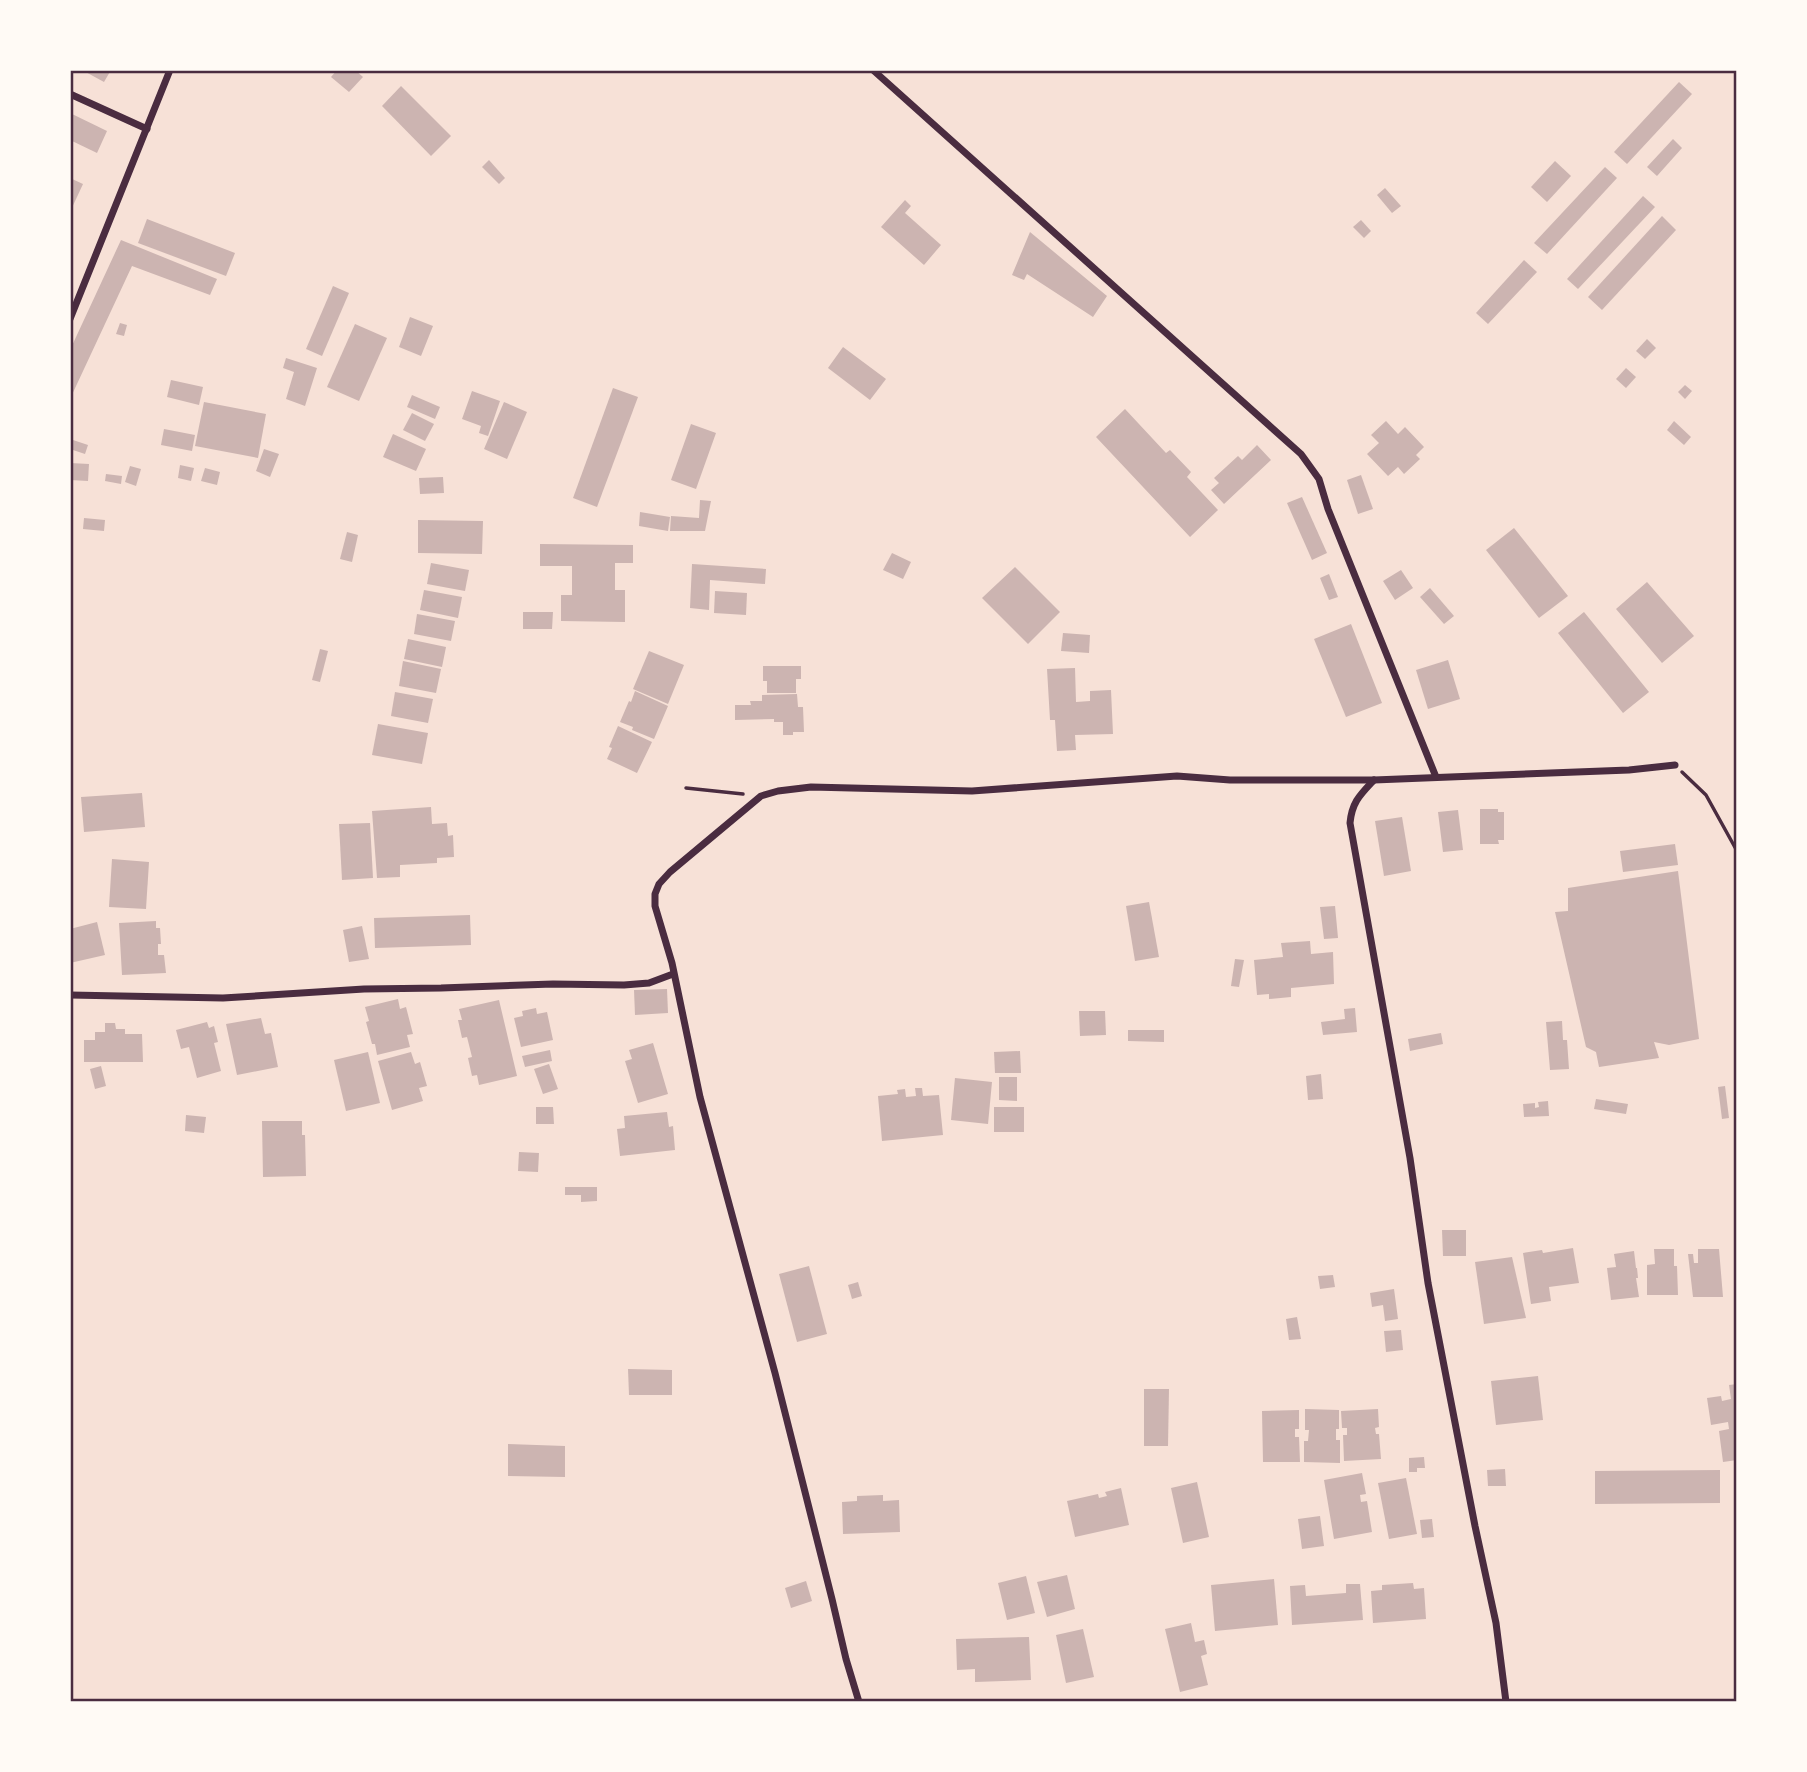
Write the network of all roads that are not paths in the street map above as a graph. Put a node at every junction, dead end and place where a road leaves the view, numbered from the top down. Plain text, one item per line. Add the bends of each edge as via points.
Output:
1 (170, 70) edge
2 (873, 70) edge
3 (70, 94) edge
4 (147, 130) junction
5 (70, 319) edge
6 (1675, 765) road end
7 (1436, 777) junction
8 (1374, 780) junction
9 (673, 974) junction
10 (70, 995) edge
11 (859, 1702) edge
12 (1506, 1702) edge

1 - 4 street
2 - 7 street via 1301,454 1319,479
3 - 4 street
4 - 5 street
6 - 7 street
7 - 8 street
8 - 9 street via 1177,776 972,791 811,787 779,791 761,796 659,884 654,906
8 - 12 street via 1351,808 1350,823 1428,1283 1496,1623
9 - 10 street via 649,983 624,985 363,989 223,998
9 - 11 street via 700,1097

